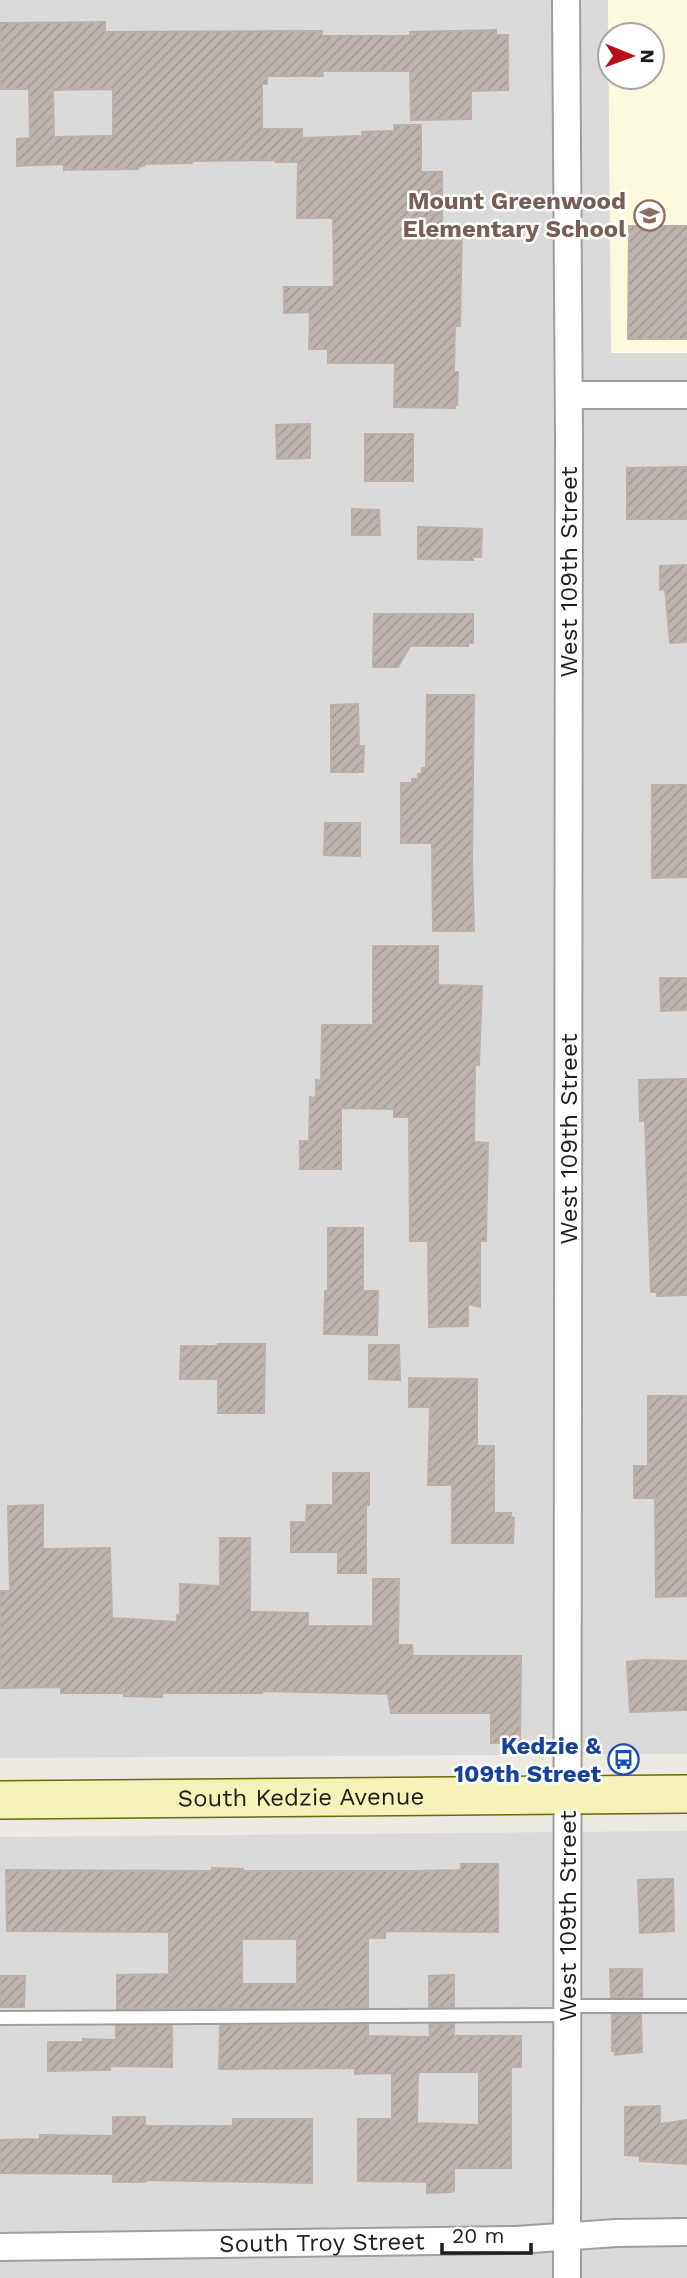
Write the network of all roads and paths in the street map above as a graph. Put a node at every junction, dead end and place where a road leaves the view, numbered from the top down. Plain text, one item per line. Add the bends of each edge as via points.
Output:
1 (566, 0) edge
2 (569, 395) junction
3 (687, 395) edge
4 (687, 1794) edge
5 (569, 1795) junction
6 (0, 1800) edge
7 (687, 2007) edge
8 (568, 2011) junction
9 (0, 2018) edge
10 (687, 2232) edge
11 (567, 2236) junction
12 (0, 2247) edge
13 (567, 2278) edge

1 - 2 street, West 109th Street
2 - 3 street
2 - 5 street, West 109th Street
4 - 5 main road, South Kedzie Avenue
5 - 6 main road, South Kedzie Avenue
5 - 8 street, West 109th Street
7 - 8 lane
8 - 9 lane
8 - 11 street, West 109th Street
10 - 11 street, South Troy Street
11 - 12 street, South Troy Street
11 - 13 street, West 109th Street

